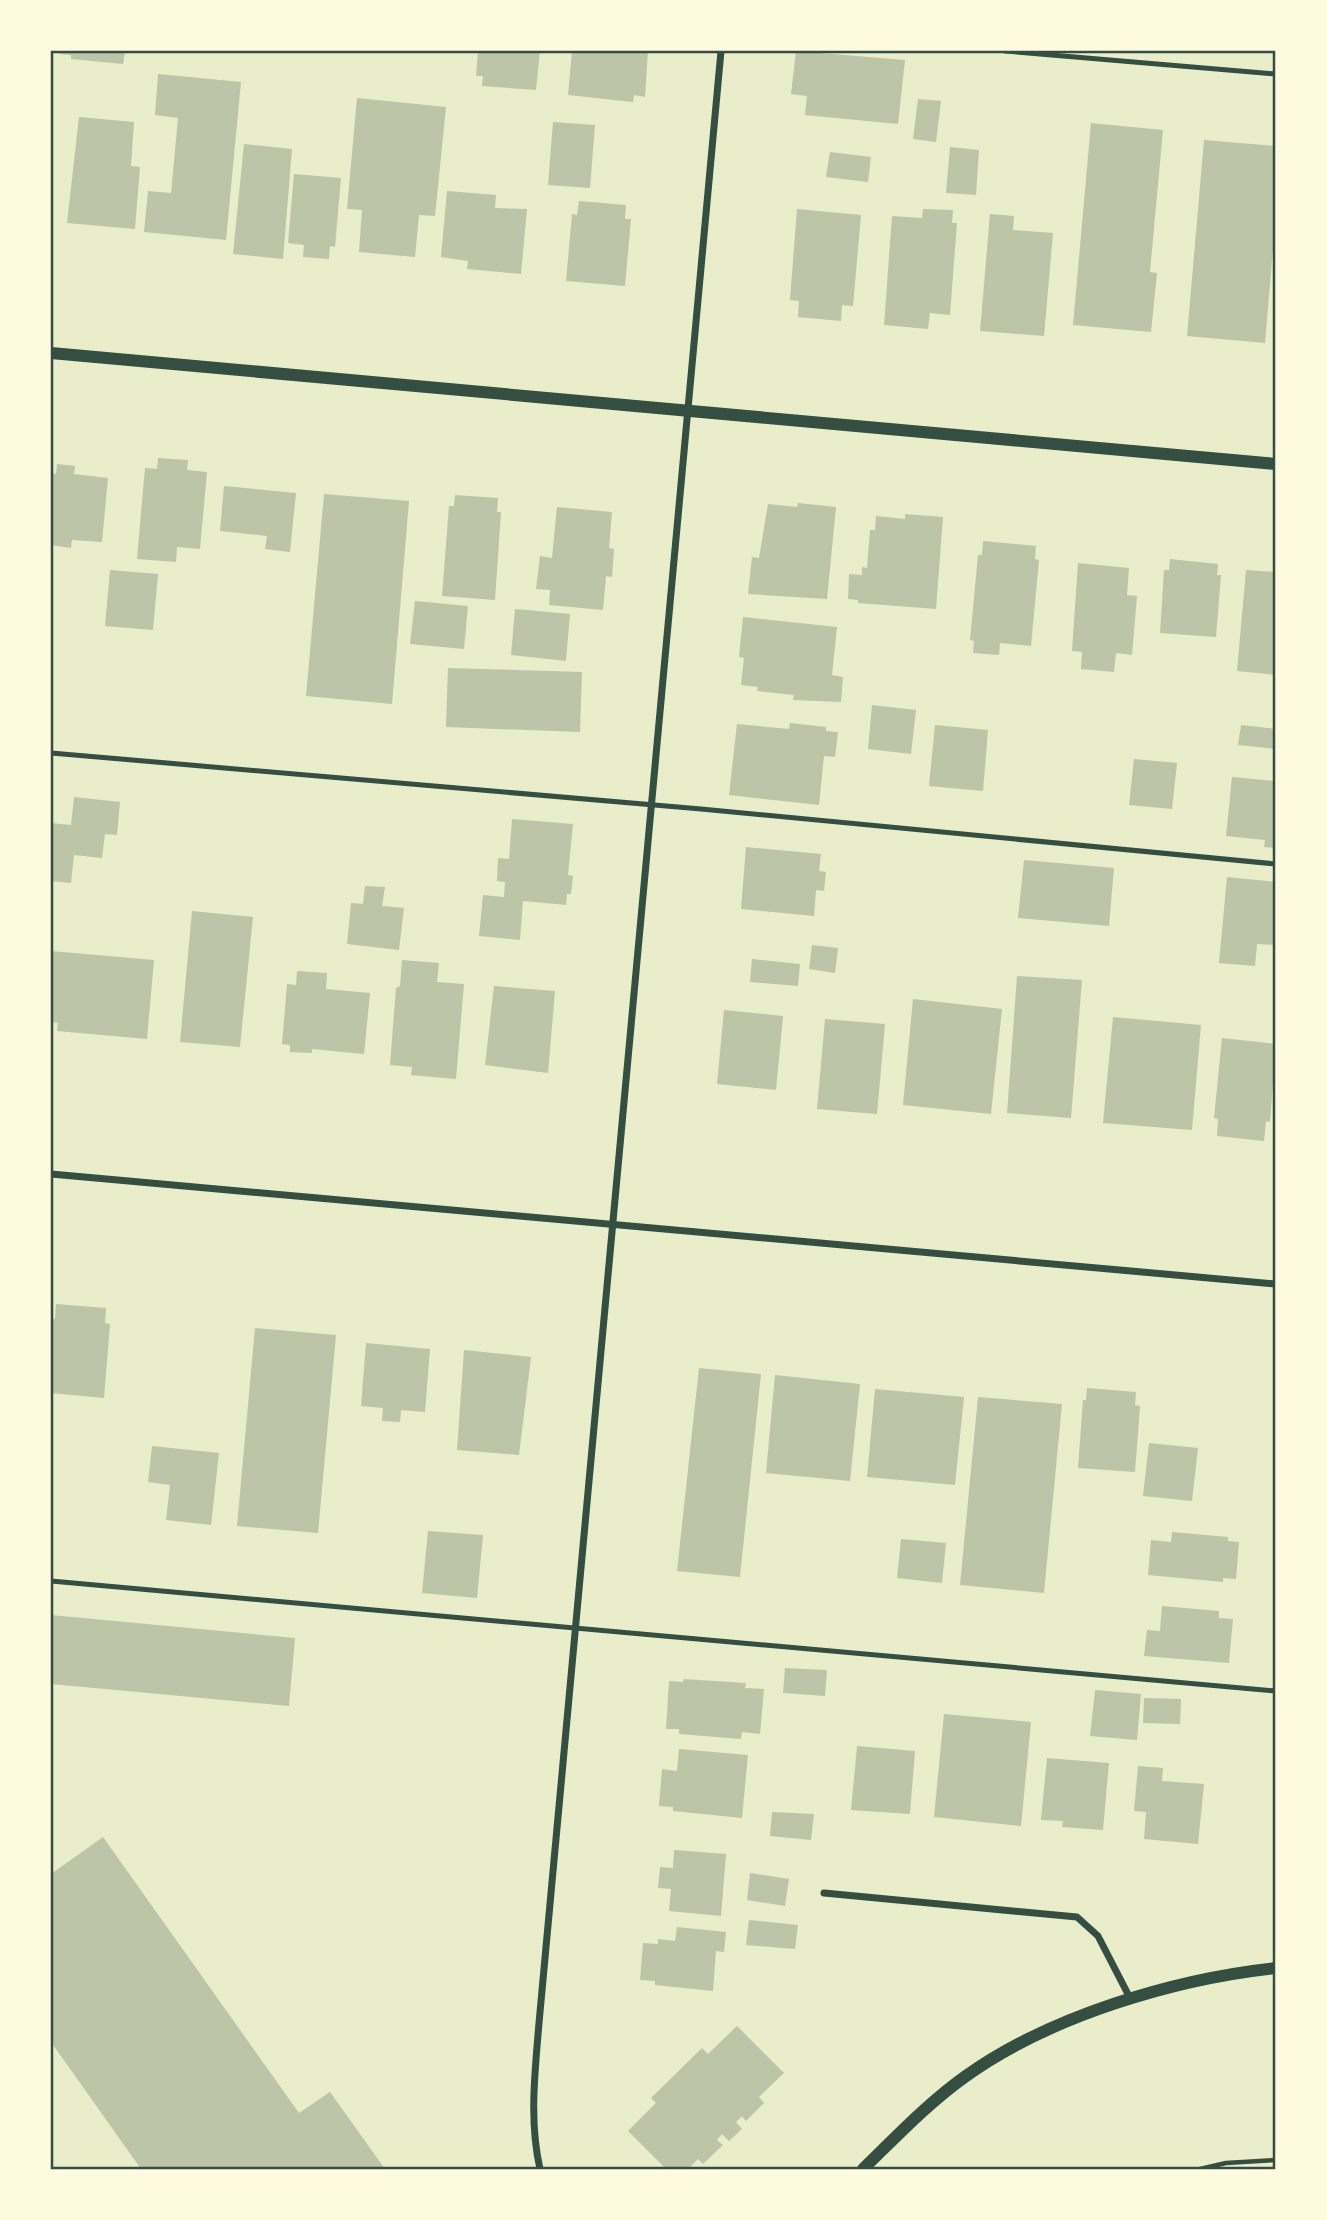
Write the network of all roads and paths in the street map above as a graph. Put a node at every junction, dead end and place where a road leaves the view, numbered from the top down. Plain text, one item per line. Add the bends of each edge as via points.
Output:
1 (721, 51) edge
2 (1005, 51) edge
3 (1276, 75) edge
4 (51, 353) edge
5 (690, 409) junction
6 (1276, 464) edge
7 (51, 753) edge
8 (653, 805) junction
9 (1276, 864) edge
10 (51, 1174) edge
11 (613, 1225) junction
12 (1276, 1284) edge
13 (51, 1581) edge
14 (576, 1626) junction
15 (1276, 1690) edge
16 (824, 1893) dead end
17 (1276, 1968) edge
18 (1131, 2000) junction
19 (1276, 2160) edge
20 (540, 2169) edge
21 (863, 2169) edge
22 (1200, 2169) edge

1 - 5 street
2 - 3 lane
4 - 5 street
5 - 6 street
5 - 8 street
7 - 8 lane
8 - 9 lane
8 - 11 street
10 - 11 street
11 - 12 street
11 - 14 street
13 - 14 lane
14 - 15 lane
14 - 20 street via 534,2097 534,2144
16 - 18 street via 1077,1917 1098,1936
17 - 18 street via 1185,1984
18 - 21 street via 1014,2046 966,2076
19 - 22 path

